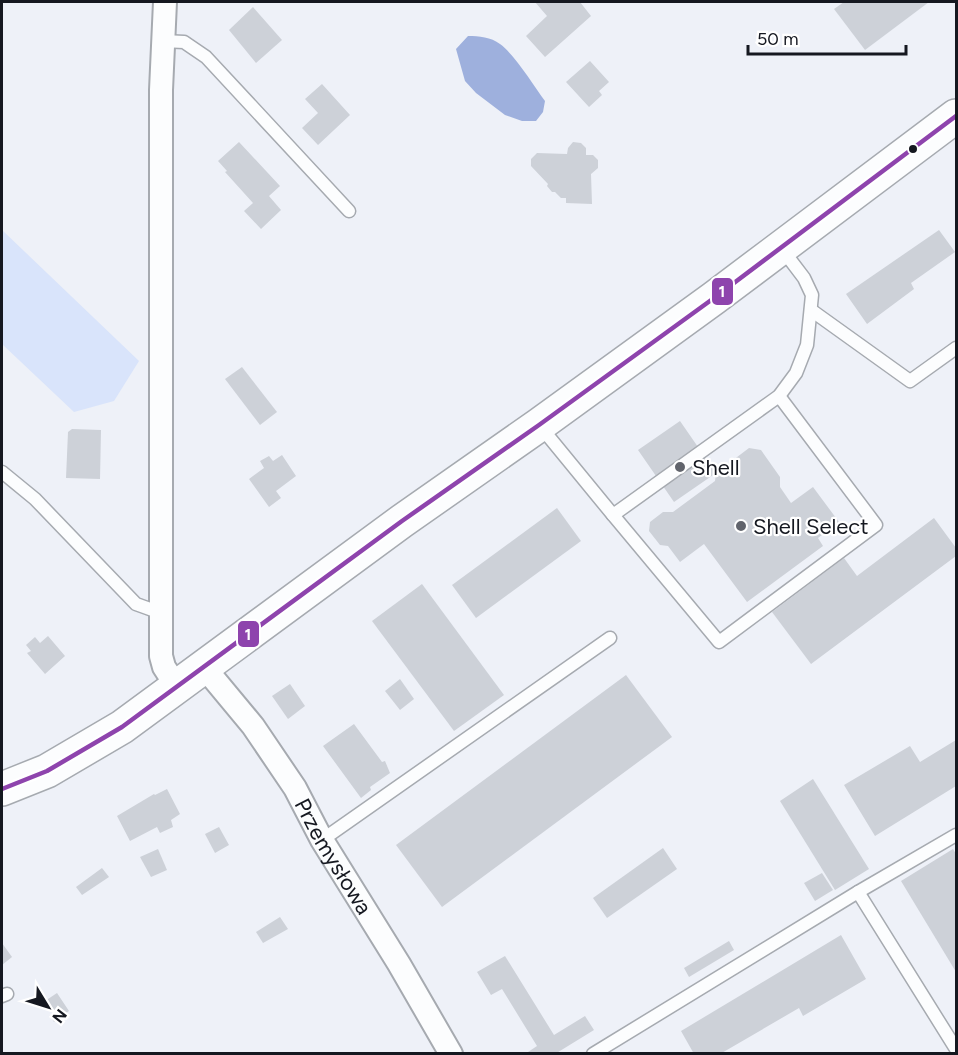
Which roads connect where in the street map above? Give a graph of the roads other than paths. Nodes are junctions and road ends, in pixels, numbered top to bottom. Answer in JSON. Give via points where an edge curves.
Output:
{"nodes":[{"id":1,"x":165,"y":2,"type":"edge"},
{"id":2,"x":163,"y":40,"type":"junction"},
{"id":3,"x":957,"y":116,"type":"edge"},
{"id":4,"x":349,"y":212,"type":"dead end"},
{"id":5,"x":781,"y":248,"type":"junction"},
{"id":6,"x":811,"y":310,"type":"junction"},
{"id":7,"x":957,"y":348,"type":"edge"},
{"id":8,"x":779,"y":396,"type":"junction"},
{"id":9,"x":539,"y":425,"type":"junction"},
{"id":10,"x":2,"y":472,"type":"edge"},
{"id":11,"x":613,"y":515,"type":"junction"},
{"id":12,"x":161,"y":613,"type":"junction"},
{"id":13,"x":610,"y":638,"type":"dead end"},
{"id":14,"x":204,"y":667,"type":"junction"},
{"id":15,"x":177,"y":687,"type":"junction"},
{"id":16,"x":2,"y":789,"type":"edge"},
{"id":17,"x":957,"y":835,"type":"edge"},
{"id":18,"x":322,"y":840,"type":"junction"},
{"id":19,"x":858,"y":892,"type":"junction"},
{"id":20,"x":957,"y":1050,"type":"edge"},
{"id":21,"x":451,"y":1053,"type":"edge"},
{"id":22,"x":593,"y":1053,"type":"edge"}],
"edges":[{"from":1,"to":2,"type":"street"},
{"from":2,"to":4,"type":"lane","via":[[184,42],[206,57]]},
{"from":2,"to":12,"type":"street"},
{"from":3,"to":5,"type":"main road"},
{"from":5,"to":6,"type":"lane","via":[[804,278],[812,295]]},
{"from":5,"to":9,"type":"main road"},
{"from":6,"to":7,"type":"lane","via":[[910,381]]},
{"from":6,"to":8,"type":"lane","via":[[807,345],[796,373]]},
{"from":8,"to":11,"type":"lane"},
{"from":8,"to":11,"type":"lane","via":[[876,525],[719,642]]},
{"from":9,"to":11,"type":"lane"},
{"from":9,"to":14,"type":"main road","via":[[402,520]]},
{"from":10,"to":12,"type":"lane","via":[[35,499],[136,604]]},
{"from":12,"to":15,"type":"street","via":[[161,656]]},
{"from":13,"to":18,"type":"lane"},
{"from":14,"to":15,"type":"main road"},
{"from":14,"to":18,"type":"street","name":"Przemysłowa","via":[[253,726],[295,788]]},
{"from":15,"to":16,"type":"main road","via":[[72,757]]},
{"from":17,"to":19,"type":"lane"},
{"from":18,"to":21,"type":"street","name":"Przemysłowa"},
{"from":19,"to":20,"type":"lane"},
{"from":19,"to":22,"type":"lane"}]}
